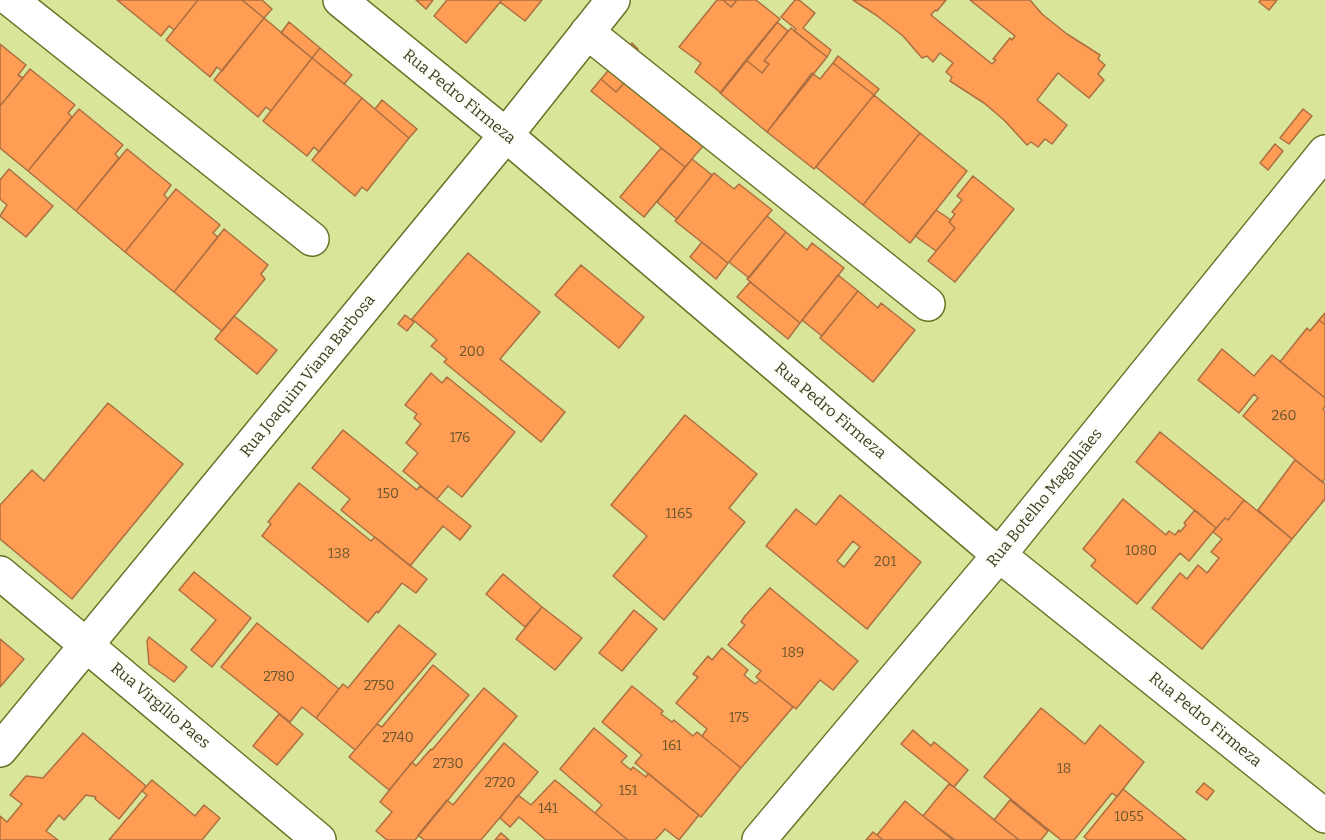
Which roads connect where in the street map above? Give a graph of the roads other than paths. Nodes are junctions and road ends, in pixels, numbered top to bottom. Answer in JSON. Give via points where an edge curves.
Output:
{"nodes":[{"id":1,"x":11,"y":0,"type":"edge"},
{"id":2,"x":340,"y":0,"type":"edge"},
{"id":3,"x":613,"y":0,"type":"edge"},
{"id":4,"x":587,"y":32,"type":"junction"},
{"id":5,"x":506,"y":135,"type":"junction"},
{"id":6,"x":1325,"y":152,"type":"edge"},
{"id":7,"x":312,"y":239,"type":"dead end"},
{"id":8,"x":928,"y":304,"type":"dead end"},
{"id":9,"x":999,"y":555,"type":"junction"},
{"id":10,"x":0,"y":573,"type":"edge"},
{"id":11,"x":88,"y":646,"type":"junction"},
{"id":12,"x":0,"y":750,"type":"edge"},
{"id":13,"x":1325,"y":816,"type":"edge"},
{"id":14,"x":319,"y":840,"type":"edge"},
{"id":15,"x":759,"y":840,"type":"edge"}],
"edges":[{"from":1,"to":7,"type":"street"},
{"from":2,"to":5,"type":"street","name":"Rua Pedro Firmeza"},
{"from":3,"to":4,"type":"street","name":"Rua Joaquim Viana Barbosa"},
{"from":4,"to":5,"type":"street","name":"Rua Joaquim Viana Barbosa"},
{"from":4,"to":8,"type":"street"},
{"from":5,"to":9,"type":"street","name":"Rua Pedro Firmeza"},
{"from":5,"to":11,"type":"street","name":"Rua Joaquim Viana Barbosa"},
{"from":6,"to":9,"type":"street","name":"Rua Botelho Magalhães"},
{"from":9,"to":13,"type":"street","name":"Rua Pedro Firmeza"},
{"from":9,"to":15,"type":"street","name":"Rua Botelho Magalhães"},
{"from":10,"to":11,"type":"street","name":"Rua Virgílio Paes"},
{"from":11,"to":12,"type":"street","name":"Rua Joaquim Viana Barbosa"},
{"from":11,"to":14,"type":"street","name":"Rua Virgílio Paes"}]}
